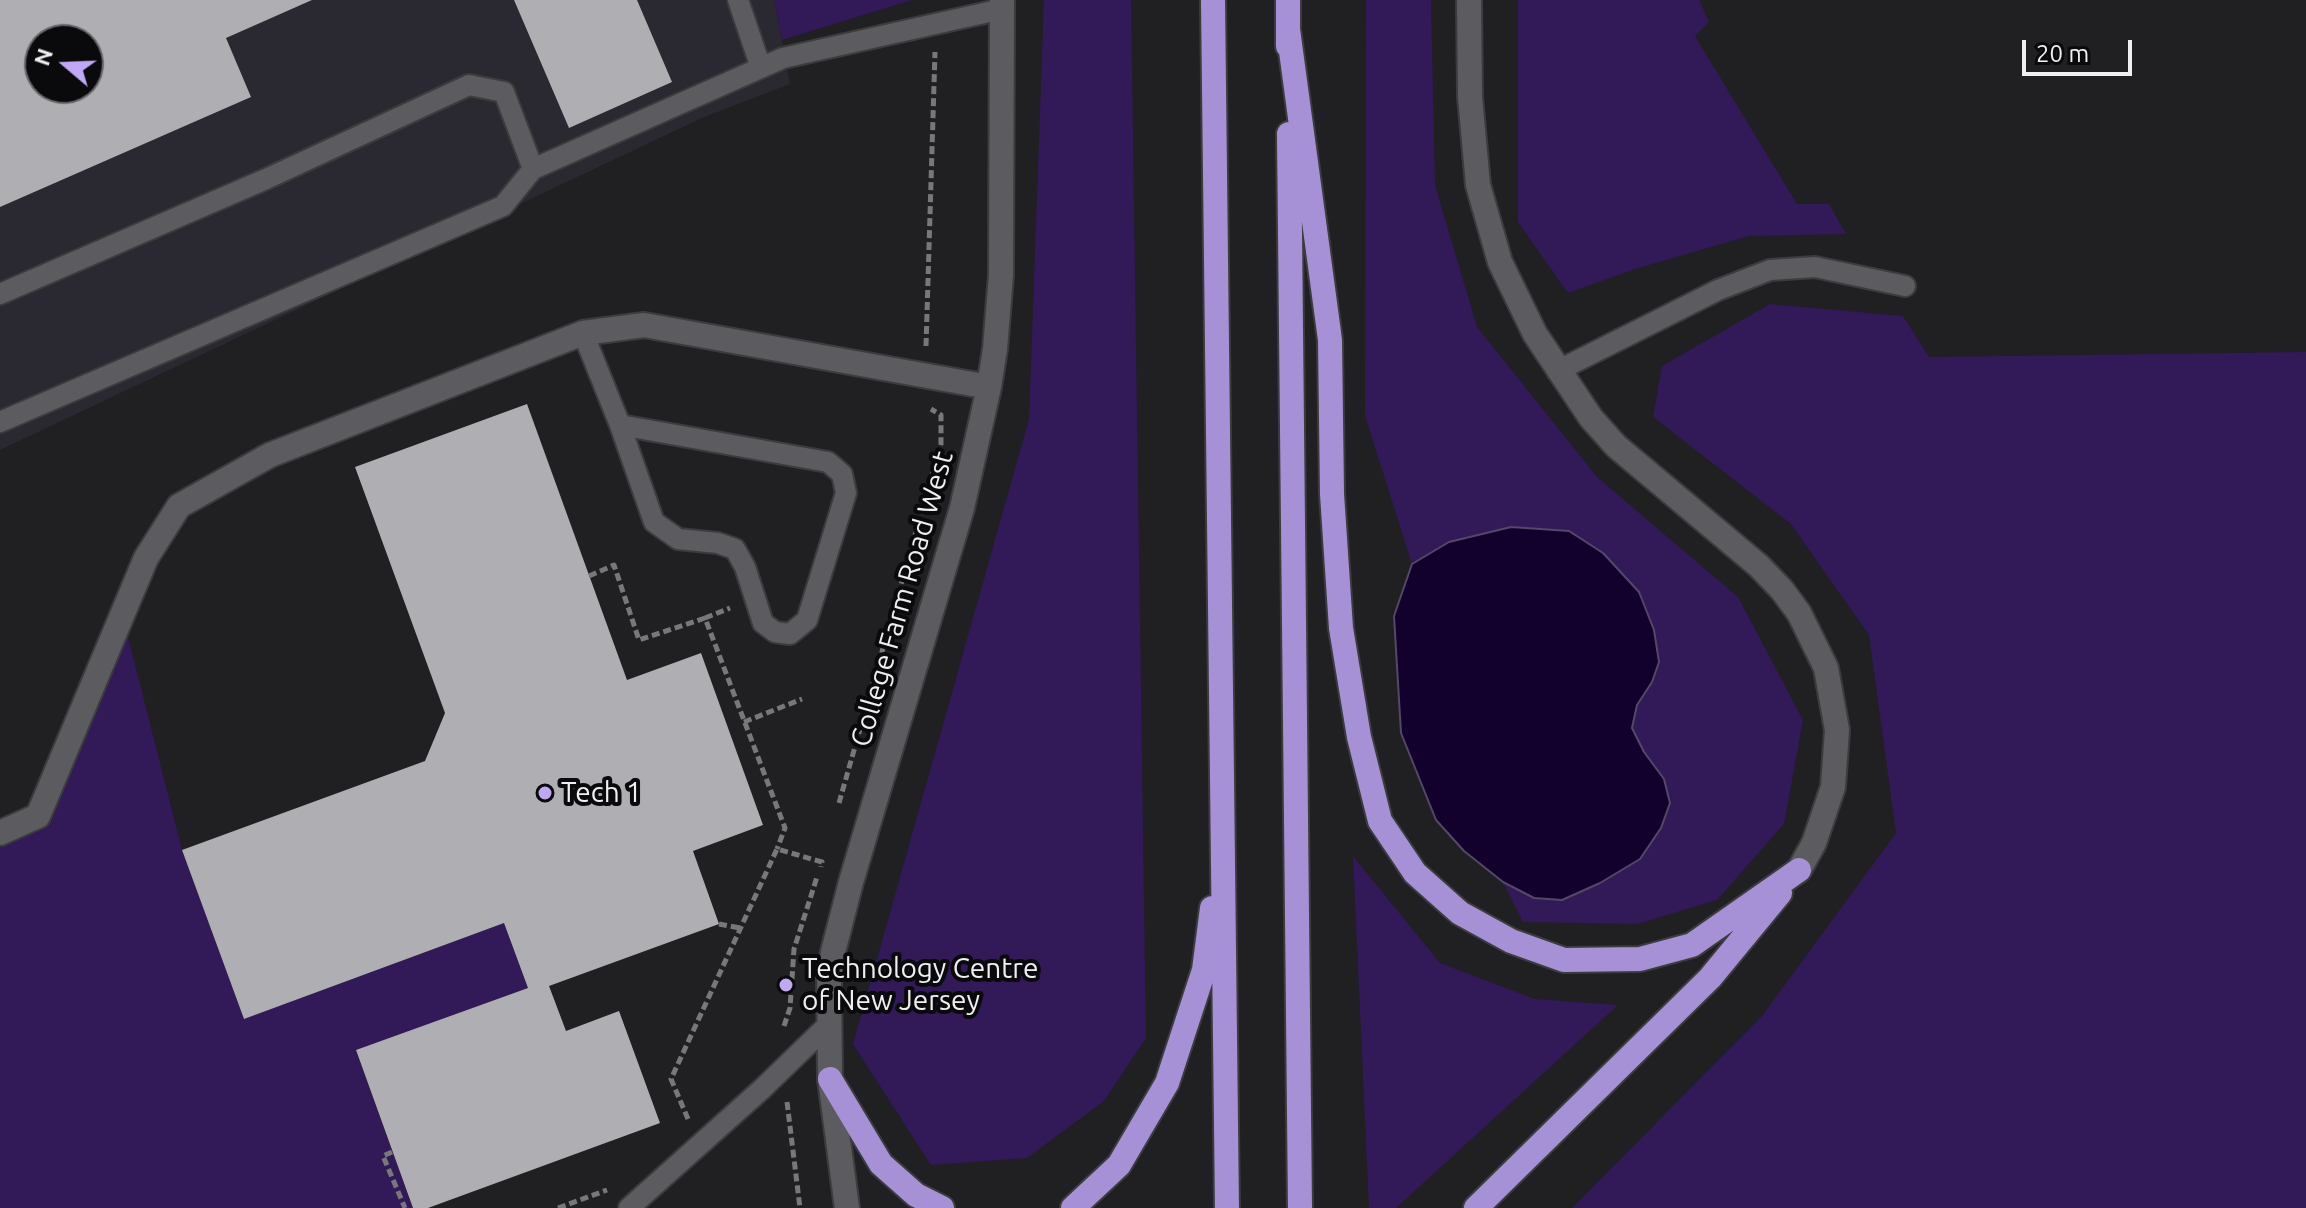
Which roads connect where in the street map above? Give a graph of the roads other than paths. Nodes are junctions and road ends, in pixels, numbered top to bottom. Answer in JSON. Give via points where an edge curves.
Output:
{"nodes":[{"id":1,"x":738,"y":0,"type":"edge"},
{"id":2,"x":1213,"y":0,"type":"edge"},
{"id":3,"x":1288,"y":0,"type":"edge"},
{"id":4,"x":1469,"y":0,"type":"edge"},
{"id":5,"x":1002,"y":5,"type":"edge"},
{"id":6,"x":1288,"y":29,"type":"junction"},
{"id":7,"x":761,"y":68,"type":"junction"},
{"id":8,"x":533,"y":169,"type":"junction"},
{"id":9,"x":1905,"y":286,"type":"dead end"},
{"id":10,"x":0,"y":294,"type":"edge"},
{"id":11,"x":583,"y":333,"type":"junction"},
{"id":12,"x":1557,"y":371,"type":"junction"},
{"id":13,"x":989,"y":387,"type":"junction"},
{"id":14,"x":0,"y":422,"type":"edge"},
{"id":15,"x":620,"y":425,"type":"junction"},
{"id":16,"x":1223,"y":823,"type":"junction"},
{"id":17,"x":0,"y":833,"type":"edge"},
{"id":18,"x":1799,"y":870,"type":"junction"},
{"id":19,"x":828,"y":1025,"type":"junction"},
{"id":20,"x":830,"y":1079,"type":"junction"},
{"id":21,"x":629,"y":1208,"type":"edge"},
{"id":22,"x":847,"y":1208,"type":"edge"},
{"id":23,"x":942,"y":1208,"type":"edge"},
{"id":24,"x":1073,"y":1208,"type":"edge"},
{"id":25,"x":1227,"y":1208,"type":"edge"},
{"id":26,"x":1300,"y":1208,"type":"edge"},
{"id":27,"x":1476,"y":1208,"type":"edge"}],
"edges":[{"from":1,"to":7,"type":"lane"},
{"from":2,"to":16,"type":"highway"},
{"from":3,"to":6,"type":"highway"},
{"from":4,"to":12,"type":"street","via":[[1478,185],[1500,262]]},
{"from":5,"to":7,"type":"lane","via":[[783,58]]},
{"from":5,"to":13,"type":"street","name":"College Farm Road West","via":[[1001,275]]},
{"from":6,"to":18,"type":"highway","via":[[1330,340],[1341,628],[1380,821],[1415,873],[1460,913],[1511,941],[1564,960],[1640,959],[1692,945]]},
{"from":6,"to":26,"type":"highway"},
{"from":7,"to":8,"type":"lane"},
{"from":8,"to":10,"type":"lane","via":[[504,92],[469,85]]},
{"from":8,"to":14,"type":"lane","via":[[503,206]]},
{"from":9,"to":12,"type":"lane","via":[[1815,267],[1770,270],[1718,290]]},
{"from":11,"to":13,"type":"street","via":[[644,325]]},
{"from":11,"to":15,"type":"lane"},
{"from":11,"to":17,"type":"street","via":[[270,455],[179,506],[146,558],[38,816]]},
{"from":12,"to":18,"type":"street","via":[[1616,446],[1759,566],[1799,613],[1814,640],[1826,668],[1837,730],[1833,787]]},
{"from":13,"to":19,"type":"street","name":"College Farm Road West","via":[[955,533],[836,937]]},
{"from":15,"to":15,"type":"lane","via":[[828,462],[842,474],[846,493],[807,620],[790,634],[775,632],[763,623],[735,549],[678,539],[654,522]]},
{"from":16,"to":24,"type":"highway","via":[[1204,970],[1167,1083],[1119,1165]]},
{"from":16,"to":25,"type":"highway"},
{"from":18,"to":27,"type":"highway","via":[[1710,978]]},
{"from":19,"to":20,"type":"street","name":"College Farm Road West"},
{"from":19,"to":21,"type":"lane"},
{"from":20,"to":22,"type":"street","name":"College Farm Road West"},
{"from":20,"to":23,"type":"highway","via":[[881,1164],[916,1195]]}]}
